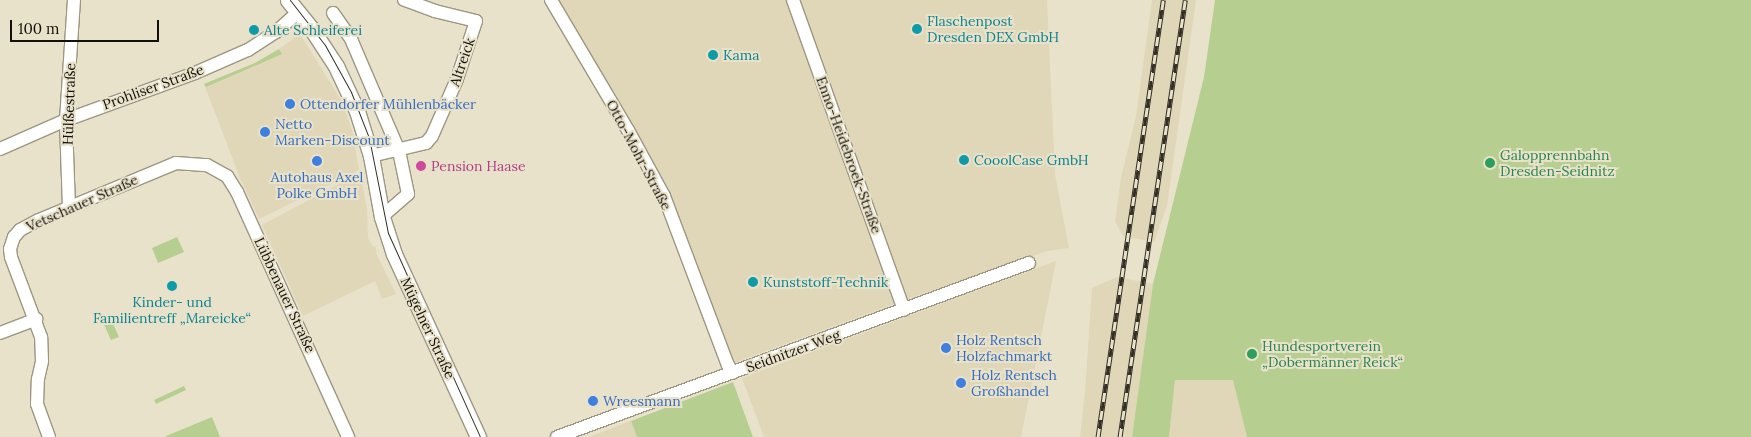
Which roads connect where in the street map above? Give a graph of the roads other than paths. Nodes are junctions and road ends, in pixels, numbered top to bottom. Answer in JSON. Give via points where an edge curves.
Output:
{"nodes":[{"id":1,"x":74,"y":0,"type":"edge"},
{"id":2,"x":288,"y":0,"type":"edge"},
{"id":3,"x":404,"y":0,"type":"edge"},
{"id":4,"x":551,"y":0,"type":"edge"},
{"id":5,"x":793,"y":0,"type":"edge"},
{"id":6,"x":298,"y":12,"type":"junction"},
{"id":7,"x":333,"y":13,"type":"dead end"},
{"id":8,"x":66,"y":120,"type":"junction"},
{"id":9,"x":0,"y":149,"type":"edge"},
{"id":10,"x":399,"y":151,"type":"junction"},
{"id":11,"x":371,"y":156,"type":"junction"},
{"id":12,"x":207,"y":165,"type":"joint"},
{"id":13,"x":69,"y":208,"type":"junction"},
{"id":14,"x":382,"y":217,"type":"junction"},
{"id":15,"x":1029,"y":263,"type":"dead end"},
{"id":16,"x":904,"y":310,"type":"junction"},
{"id":17,"x":36,"y":319,"type":"junction"},
{"id":18,"x":0,"y":333,"type":"edge"},
{"id":19,"x":733,"y":373,"type":"junction"},
{"id":20,"x":49,"y":437,"type":"edge"},
{"id":21,"x":348,"y":437,"type":"edge"},
{"id":22,"x":478,"y":437,"type":"edge"},
{"id":23,"x":557,"y":437,"type":"edge"}],
"edges":[{"from":1,"to":8,"type":"street","name":"Hülßestraße"},
{"from":2,"to":6,"type":"street"},
{"from":3,"to":10,"type":"street","name":"Altreick","via":[[476,21],[457,79],[432,136],[426,143]]},
{"from":4,"to":19,"type":"street","name":"Otto-Mohr-Straße","via":[[664,196]]},
{"from":5,"to":16,"type":"street","name":"Enno-Heidebroek-Straße"},
{"from":6,"to":8,"type":"street","name":"Prohliser Straße","via":[[276,32],[248,50]]},
{"from":6,"to":11,"type":"street","via":[[336,66],[358,111]]},
{"from":7,"to":10,"type":"street","via":[[351,39]]},
{"from":8,"to":9,"type":"street","name":"Prohliser Straße"},
{"from":8,"to":13,"type":"street","name":"Hülßestraße"},
{"from":10,"to":11,"type":"street","name":"Altreick"},
{"from":10,"to":14,"type":"street","via":[[408,194]]},
{"from":11,"to":14,"type":"street"},
{"from":12,"to":13,"type":"street","name":"Vetschauer Straße","via":[[176,163]]},
{"from":12,"to":21,"type":"street","name":"Lübbenauer Straße","via":[[227,176],[237,192]]},
{"from":13,"to":17,"type":"street","name":"Vetschauer Straße","via":[[20,230],[10,249]]},
{"from":14,"to":22,"type":"street","name":"Mügelner Straße","via":[[394,254]]},
{"from":15,"to":16,"type":"street","name":"Seidnitzer Weg"},
{"from":16,"to":19,"type":"street","name":"Seidnitzer Weg"},
{"from":17,"to":18,"type":"street"},
{"from":17,"to":20,"type":"street","name":"Vetschauer Straße","via":[[42,346],[37,404]]},
{"from":19,"to":23,"type":"street","name":"Seidnitzer Weg"}]}
